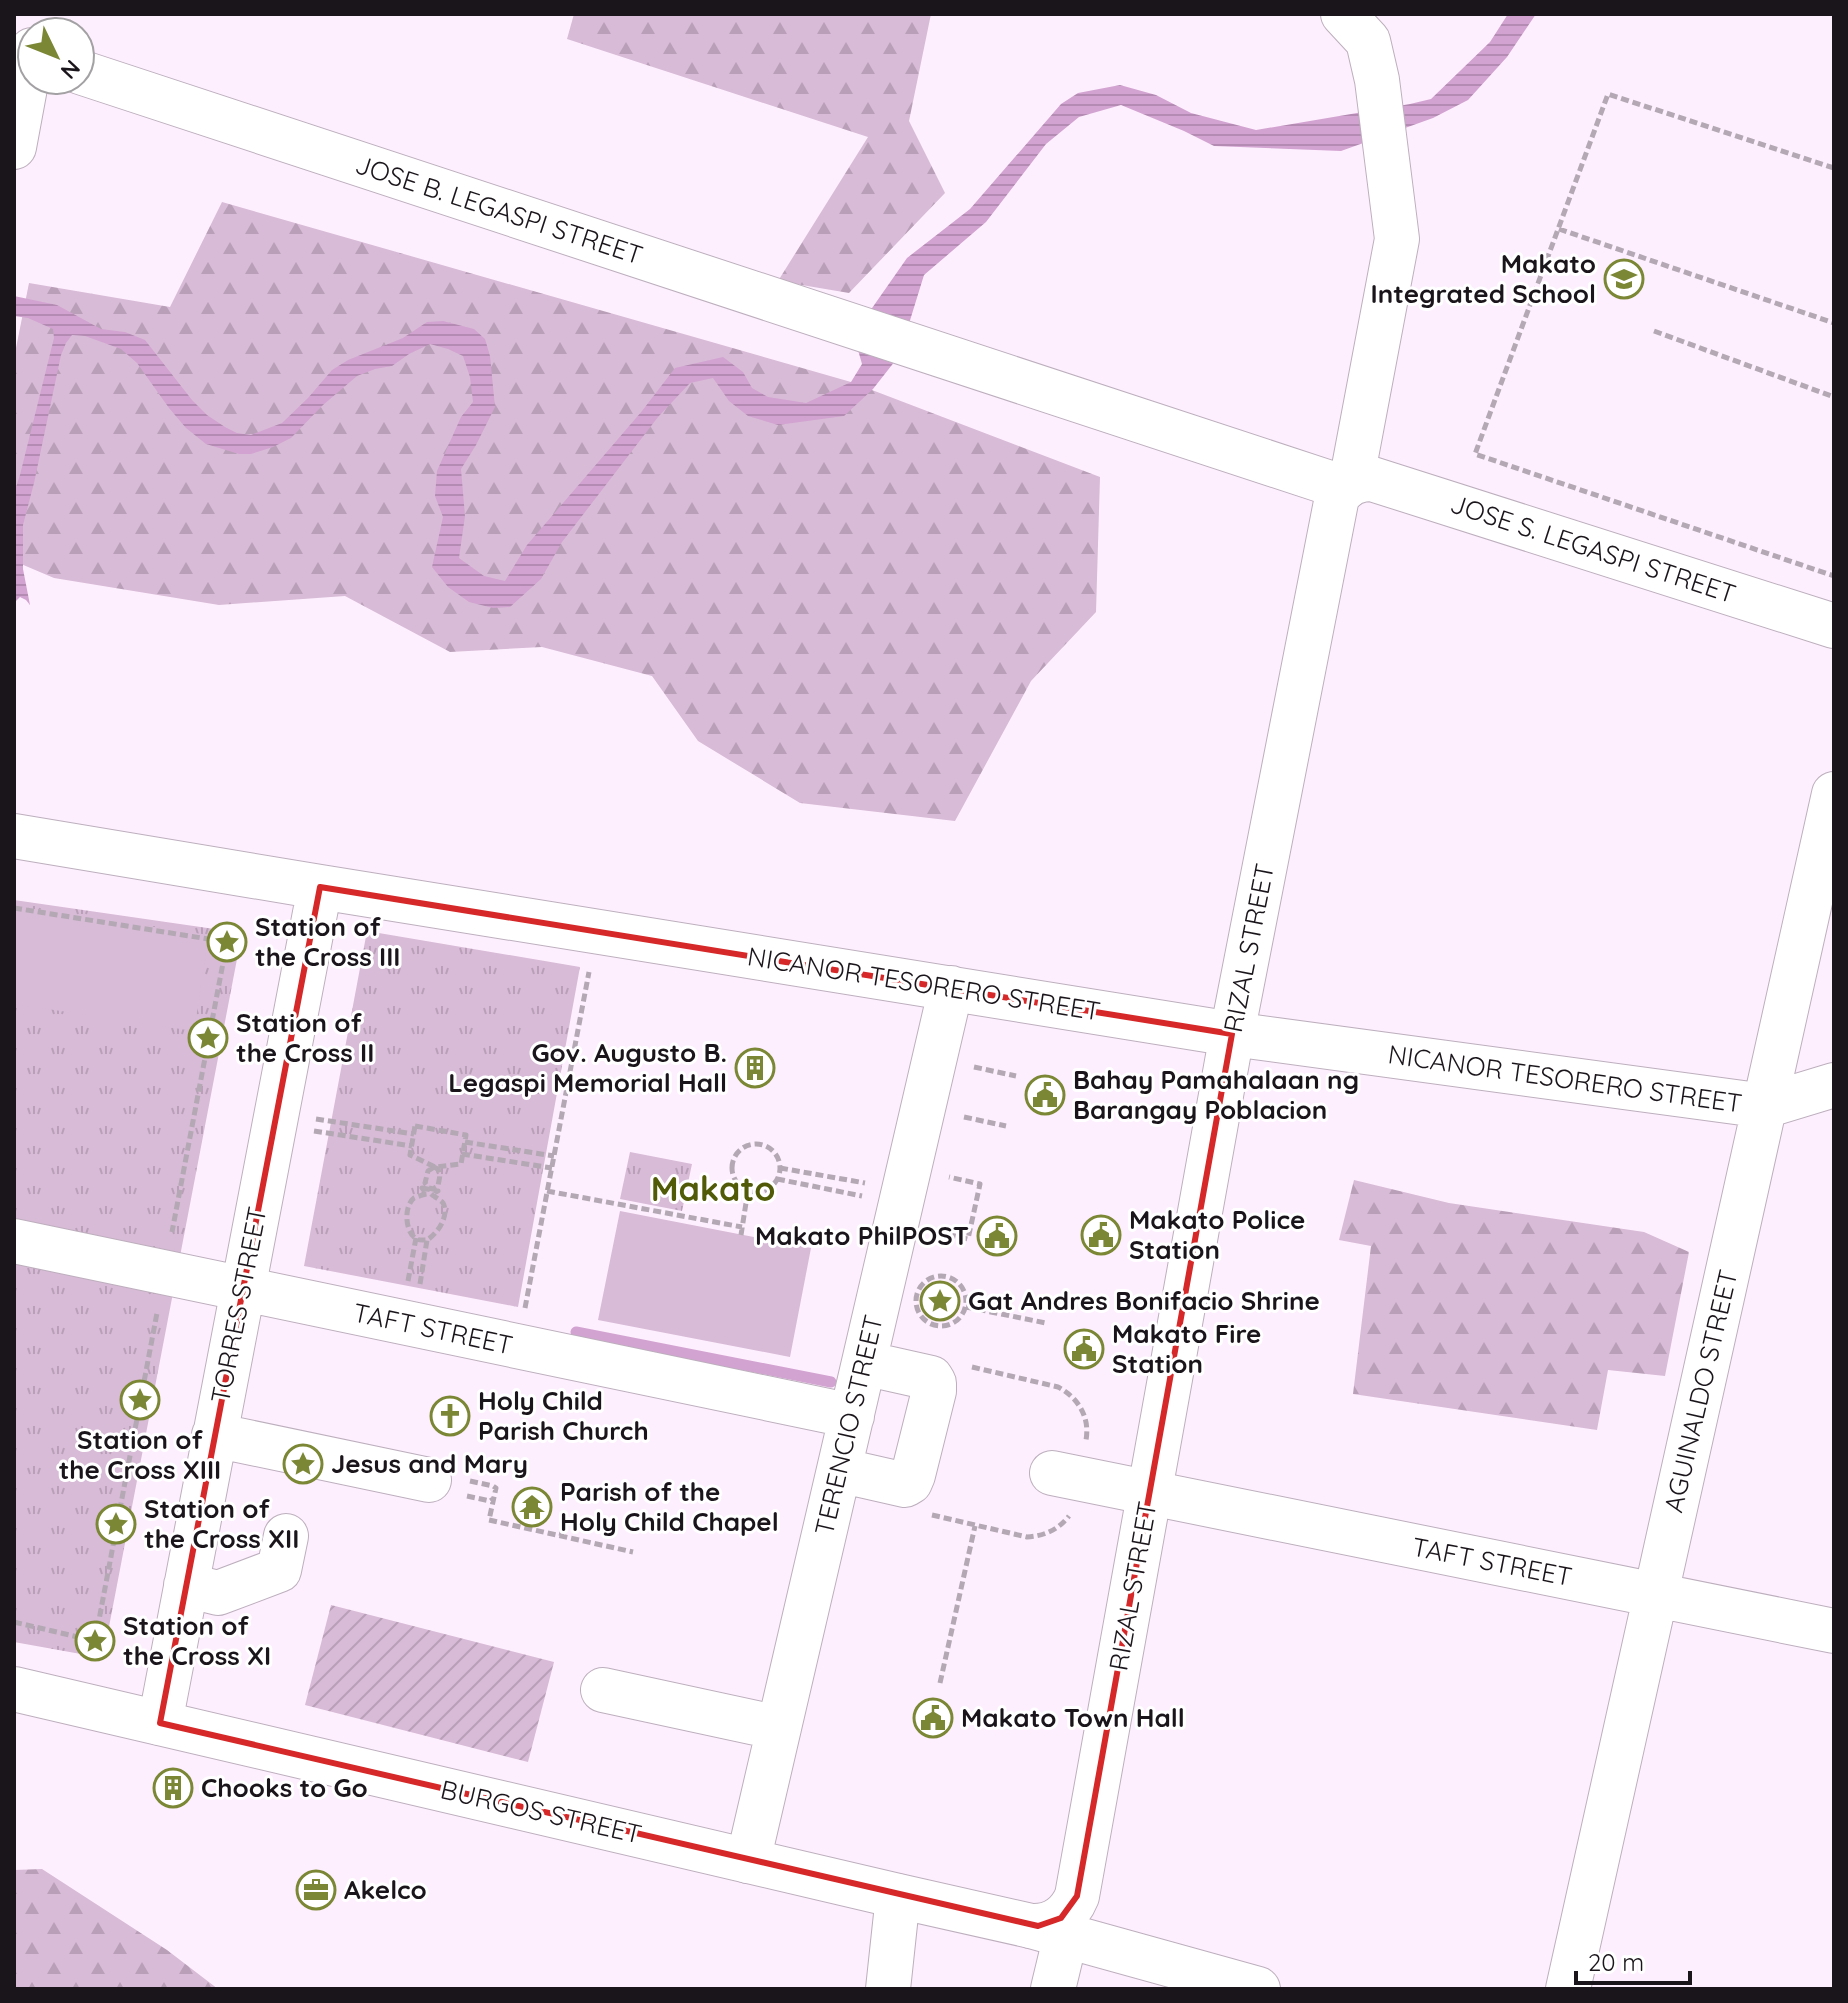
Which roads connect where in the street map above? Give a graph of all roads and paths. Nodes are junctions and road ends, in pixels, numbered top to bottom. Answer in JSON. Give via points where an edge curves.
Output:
{"nodes":[{"id":1,"x":1343,"y":14,"type":"edge"},
{"id":2,"x":96,"y":77,"type":"edge"},
{"id":3,"x":22,"y":96,"type":"edge"},
{"id":4,"x":14,"y":147,"type":"edge"},
{"id":5,"x":1834,"y":168,"type":"edge"},
{"id":6,"x":1559,"y":229,"type":"junction"},
{"id":7,"x":1834,"y":323,"type":"edge"},
{"id":8,"x":1654,"y":331,"type":"dead end"},
{"id":9,"x":917,"y":347,"type":"joint"},
{"id":10,"x":1834,"y":397,"type":"edge"},
{"id":11,"x":1348,"y":486,"type":"junction"},
{"id":12,"x":1834,"y":576,"type":"edge"},
{"id":13,"x":1834,"y":626,"type":"edge"},
{"id":14,"x":1834,"y":794,"type":"edge"},
{"id":15,"x":14,"y":836,"type":"edge"},
{"id":16,"x":320,"y":887,"type":"junction"},
{"id":17,"x":14,"y":908,"type":"edge"},
{"id":18,"x":597,"y":932,"type":"junction"},
{"id":19,"x":227,"y":942,"type":"dead end"},
{"id":20,"x":951,"y":988,"type":"junction"},
{"id":21,"x":1232,"y":1034,"type":"junction"},
{"id":22,"x":1834,"y":1085,"type":"edge"},
{"id":23,"x":1765,"y":1106,"type":"junction"},
{"id":24,"x":1134,"y":1113,"type":"dead end"},
{"id":25,"x":306,"y":1117,"type":"dead end"},
{"id":26,"x":1179,"y":1117,"type":"dead end"},
{"id":27,"x":304,"y":1129,"type":"dead end"},
{"id":28,"x":414,"y":1134,"type":"junction"},
{"id":29,"x":465,"y":1142,"type":"junction"},
{"id":30,"x":412,"y":1146,"type":"junction"},
{"id":31,"x":462,"y":1154,"type":"junction"},
{"id":32,"x":554,"y":1156,"type":"junction"},
{"id":33,"x":552,"y":1168,"type":"junction"},
{"id":34,"x":778,"y":1174,"type":"junction"},
{"id":35,"x":431,"y":1189,"type":"joint"},
{"id":36,"x":748,"y":1190,"type":"junction"},
{"id":37,"x":547,"y":1191,"type":"junction"},
{"id":38,"x":902,"y":1196,"type":"junction"},
{"id":39,"x":742,"y":1227,"type":"junction"},
{"id":40,"x":741,"y":1235,"type":"dead end"},
{"id":41,"x":14,"y":1241,"type":"edge"},
{"id":42,"x":243,"y":1289,"type":"junction"},
{"id":43,"x":966,"y":1307,"type":"junction"},
{"id":44,"x":525,"y":1311,"type":"dead end"},
{"id":45,"x":1046,"y":1323,"type":"dead end"},
{"id":46,"x":864,"y":1363,"type":"junction"},
{"id":47,"x":966,"y":1366,"type":"dead end"},
{"id":48,"x":852,"y":1416,"type":"junction"},
{"id":49,"x":1088,"y":1429,"type":"dead end"},
{"id":50,"x":214,"y":1435,"type":"junction"},
{"id":51,"x":839,"y":1470,"type":"junction"},
{"id":52,"x":1052,"y":1473,"type":"dead end"},
{"id":53,"x":429,"y":1480,"type":"dead end"},
{"id":54,"x":496,"y":1488,"type":"dead end"},
{"id":55,"x":1150,"y":1493,"type":"junction"},
{"id":56,"x":566,"y":1513,"type":"dead end"},
{"id":57,"x":1071,"y":1513,"type":"dead end"},
{"id":58,"x":975,"y":1526,"type":"dead end"},
{"id":59,"x":286,"y":1536,"type":"dead end"},
{"id":60,"x":561,"y":1536,"type":"junction"},
{"id":61,"x":1027,"y":1537,"type":"dead end"},
{"id":62,"x":633,"y":1552,"type":"dead end"},
{"id":63,"x":186,"y":1585,"type":"junction"},
{"id":64,"x":1655,"y":1595,"type":"junction"},
{"id":65,"x":14,"y":1622,"type":"edge"},
{"id":66,"x":1834,"y":1631,"type":"edge"},
{"id":67,"x":95,"y":1641,"type":"dead end"},
{"id":68,"x":940,"y":1683,"type":"dead end"},
{"id":69,"x":14,"y":1689,"type":"edge"},
{"id":70,"x":603,"y":1690,"type":"dead end"},
{"id":71,"x":160,"y":1723,"type":"junction"},
{"id":72,"x":779,"y":1728,"type":"junction"},
{"id":73,"x":748,"y":1861,"type":"junction"},
{"id":74,"x":898,"y":1896,"type":"junction"},
{"id":75,"x":1054,"y":1925,"type":"junction"},
{"id":76,"x":888,"y":1989,"type":"edge"},
{"id":77,"x":1053,"y":1989,"type":"edge"},
{"id":78,"x":1258,"y":1989,"type":"edge"},
{"id":79,"x":1568,"y":1989,"type":"edge"}],
"edges":[{"from":1,"to":11,"type":"street","name":"RIZAL STREET","via":[[1368,41],[1397,239]]},
{"from":2,"to":9,"type":"street","name":"JOSE B. LEGASPI STREET"},
{"from":3,"to":4,"type":"street"},
{"from":5,"to":6,"type":"path","via":[[1608,94]]},
{"from":6,"to":7,"type":"path"},
{"from":6,"to":12,"type":"path","via":[[1475,454]]},
{"from":8,"to":10,"type":"path"},
{"from":9,"to":11,"type":"street","name":"JOSE S. LEGASPI STREET"},
{"from":11,"to":13,"type":"street","name":"JOSE S. LEGASPI STREET","via":[[1372,479]]},
{"from":11,"to":21,"type":"street","name":"RIZAL STREET","via":[[1333,509]]},
{"from":14,"to":23,"type":"street","name":"AGUINALDO STREET"},
{"from":15,"to":16,"type":"street","name":"NICANOR TESORERO STREET"},
{"from":16,"to":18,"type":"street","name":"NICANOR TESORERO STREET"},
{"from":16,"to":42,"type":"street","name":"TORRES STREET"},
{"from":17,"to":19,"type":"path"},
{"from":18,"to":20,"type":"street","name":"NICANOR TESORERO STREET"},
{"from":18,"to":32,"type":"path"},
{"from":20,"to":21,"type":"street","name":"NICANOR TESORERO STREET"},
{"from":20,"to":38,"type":"street","name":"TERENCIO STREET"},
{"from":21,"to":23,"type":"street","name":"NICANOR TESORERO STREET"},
{"from":21,"to":55,"type":"street","name":"RIZAL STREET"},
{"from":22,"to":23,"type":"street","name":"NICANOR TESORERO STREET"},
{"from":23,"to":64,"type":"street","name":"AGUINALDO STREET"},
{"from":24,"to":26,"type":"path"},
{"from":25,"to":28,"type":"path"},
{"from":27,"to":30,"type":"path"},
{"from":28,"to":29,"type":"path","via":[[415,1126],[466,1135]]},
{"from":28,"to":30,"type":"path"},
{"from":29,"to":31,"type":"path"},
{"from":29,"to":32,"type":"path"},
{"from":30,"to":31,"type":"path","via":[[410,1155],[435,1167],[461,1164]]},
{"from":31,"to":33,"type":"path"},
{"from":32,"to":33,"type":"path"},
{"from":33,"to":37,"type":"path"},
{"from":34,"to":36,"type":"path","via":[[764,1190]]},
{"from":34,"to":36,"type":"path","via":[[775,1153],[762,1145],[746,1146],[732,1171],[737,1184]]},
{"from":34,"to":38,"type":"path"},
{"from":34,"to":38,"type":"path"},
{"from":35,"to":35,"type":"path","via":[[422,1188],[427,1194],[408,1206],[411,1235],[422,1241],[433,1236],[443,1217],[442,1202],[431,1194],[438,1191]]},
{"from":36,"to":39,"type":"path"},
{"from":37,"to":39,"type":"path"},
{"from":37,"to":44,"type":"path"},
{"from":38,"to":38,"type":"path","via":[[980,1184],[968,1239]]},
{"from":38,"to":46,"type":"street","name":"TERENCIO STREET"},
{"from":39,"to":40,"type":"path"},
{"from":41,"to":42,"type":"street","name":"TAFT STREET"},
{"from":42,"to":48,"type":"street","name":"TAFT STREET"},
{"from":42,"to":50,"type":"street","name":"TORRES STREET"},
{"from":43,"to":43,"type":"path","via":[[963,1289],[946,1277],[933,1277],[919,1288],[919,1313],[937,1327],[959,1319]]},
{"from":43,"to":45,"type":"path"},
{"from":46,"to":48,"type":"street","name":"TERENCIO STREET"},
{"from":46,"to":51,"type":"street","via":[[931,1378],[934,1391],[908,1484]]},
{"from":47,"to":49,"type":"path","via":[[1058,1387],[1079,1405]]},
{"from":48,"to":51,"type":"street","name":"TERENCIO STREET"},
{"from":50,"to":53,"type":"street"},
{"from":50,"to":63,"type":"street","name":"TORRES STREET"},
{"from":51,"to":72,"type":"street","name":"TERENCIO STREET"},
{"from":52,"to":55,"type":"street","name":"TAFT STREET"},
{"from":54,"to":60,"type":"path","via":[[489,1520]]},
{"from":55,"to":64,"type":"street","name":"TAFT STREET"},
{"from":55,"to":75,"type":"street","name":"RIZAL STREET","via":[[1077,1896]]},
{"from":56,"to":60,"type":"path"},
{"from":57,"to":61,"type":"path","via":[[1054,1530]]},
{"from":58,"to":68,"type":"path"},
{"from":59,"to":63,"type":"street","via":[[279,1570],[218,1593]]},
{"from":60,"to":62,"type":"path"},
{"from":63,"to":71,"type":"street","name":"TORRES STREET"},
{"from":64,"to":66,"type":"street","name":"TAFT STREET"},
{"from":64,"to":79,"type":"street","name":"AGUINALDO STREET"},
{"from":65,"to":67,"type":"path"},
{"from":69,"to":71,"type":"street","name":"BURGOS STREET"},
{"from":70,"to":72,"type":"street"},
{"from":71,"to":73,"type":"street","name":"BURGOS STREET"},
{"from":72,"to":73,"type":"street","name":"TERENCIO STREET"},
{"from":73,"to":74,"type":"street","name":"BURGOS STREET"},
{"from":74,"to":75,"type":"street","name":"BURGOS STREET"},
{"from":74,"to":76,"type":"street"},
{"from":75,"to":77,"type":"street","name":"RIZAL STREET"},
{"from":75,"to":78,"type":"street","name":"BURGOS STREET"}]}
